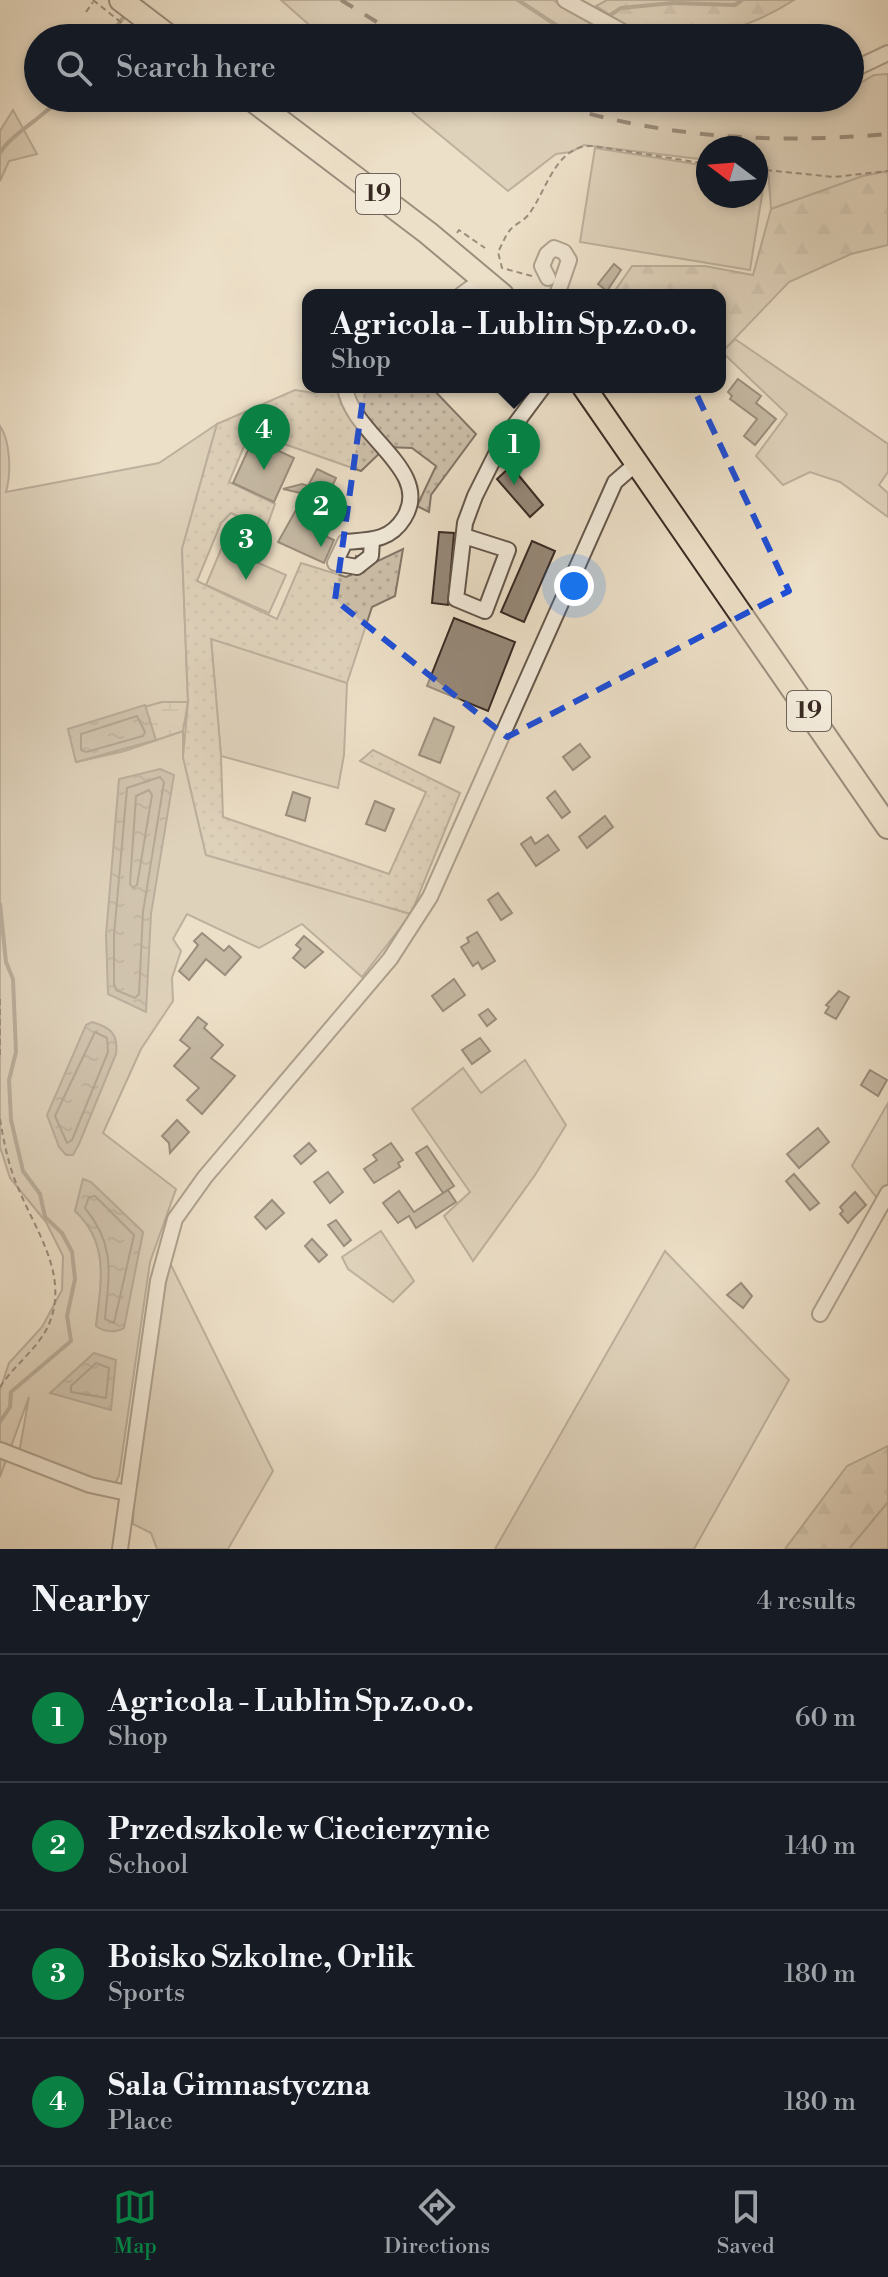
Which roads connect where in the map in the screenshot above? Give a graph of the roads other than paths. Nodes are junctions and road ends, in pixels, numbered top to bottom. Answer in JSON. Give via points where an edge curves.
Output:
{"nodes":[{"id":1,"x":121,"y":0,"type":"edge"},
{"id":2,"x":578,"y":4,"type":"edge"},
{"id":3,"x":152,"y":24,"type":"edge"},
{"id":4,"x":610,"y":24,"type":"edge"},
{"id":5,"x":888,"y":53,"type":"edge"},
{"id":6,"x":864,"y":64,"type":"edge"},
{"id":7,"x":268,"y":112,"type":"edge"},
{"id":8,"x":483,"y":279,"type":"junction"},
{"id":9,"x":469,"y":289,"type":"edge"},
{"id":10,"x":495,"y":289,"type":"edge"},
{"id":11,"x":348,"y":393,"type":"edge"},
{"id":12,"x":539,"y":393,"type":"edge"},
{"id":13,"x":588,"y":393,"type":"edge"},
{"id":14,"x":638,"y":462,"type":"junction"},
{"id":15,"x":464,"y":536,"type":"junction"},
{"id":16,"x":372,"y":540,"type":"dead end"},
{"id":17,"x":888,"y":827,"type":"edge"},
{"id":18,"x":888,"y":1193,"type":"edge"},
{"id":19,"x":820,"y":1314,"type":"dead end"},
{"id":20,"x":3,"y":1451,"type":"edge"},
{"id":21,"x":127,"y":1493,"type":"junction"},
{"id":22,"x":120,"y":1549,"type":"edge"}],
"edges":[{"from":1,"to":3,"type":"highway"},
{"from":2,"to":4,"type":"street"},
{"from":5,"to":6,"type":"street"},
{"from":7,"to":8,"type":"highway","number":"19"},
{"from":8,"to":9,"type":"street"},
{"from":8,"to":10,"type":"highway","number":"19"},
{"from":11,"to":16,"type":"street","via":[[360,422],[404,472],[412,490],[410,509],[397,531]]},
{"from":12,"to":15,"type":"street","via":[[502,442],[475,496]]},
{"from":13,"to":14,"type":"highway","number":"19"},
{"from":14,"to":17,"type":"highway","number":"19"},
{"from":14,"to":21,"type":"street","via":[[615,482],[417,922],[175,1219],[158,1281]]},
{"from":15,"to":15,"type":"street","via":[[456,599],[485,611],[508,550]]},
{"from":18,"to":19,"type":"street"},
{"from":20,"to":21,"type":"street","via":[[90,1485]]},
{"from":21,"to":22,"type":"street"}]}
